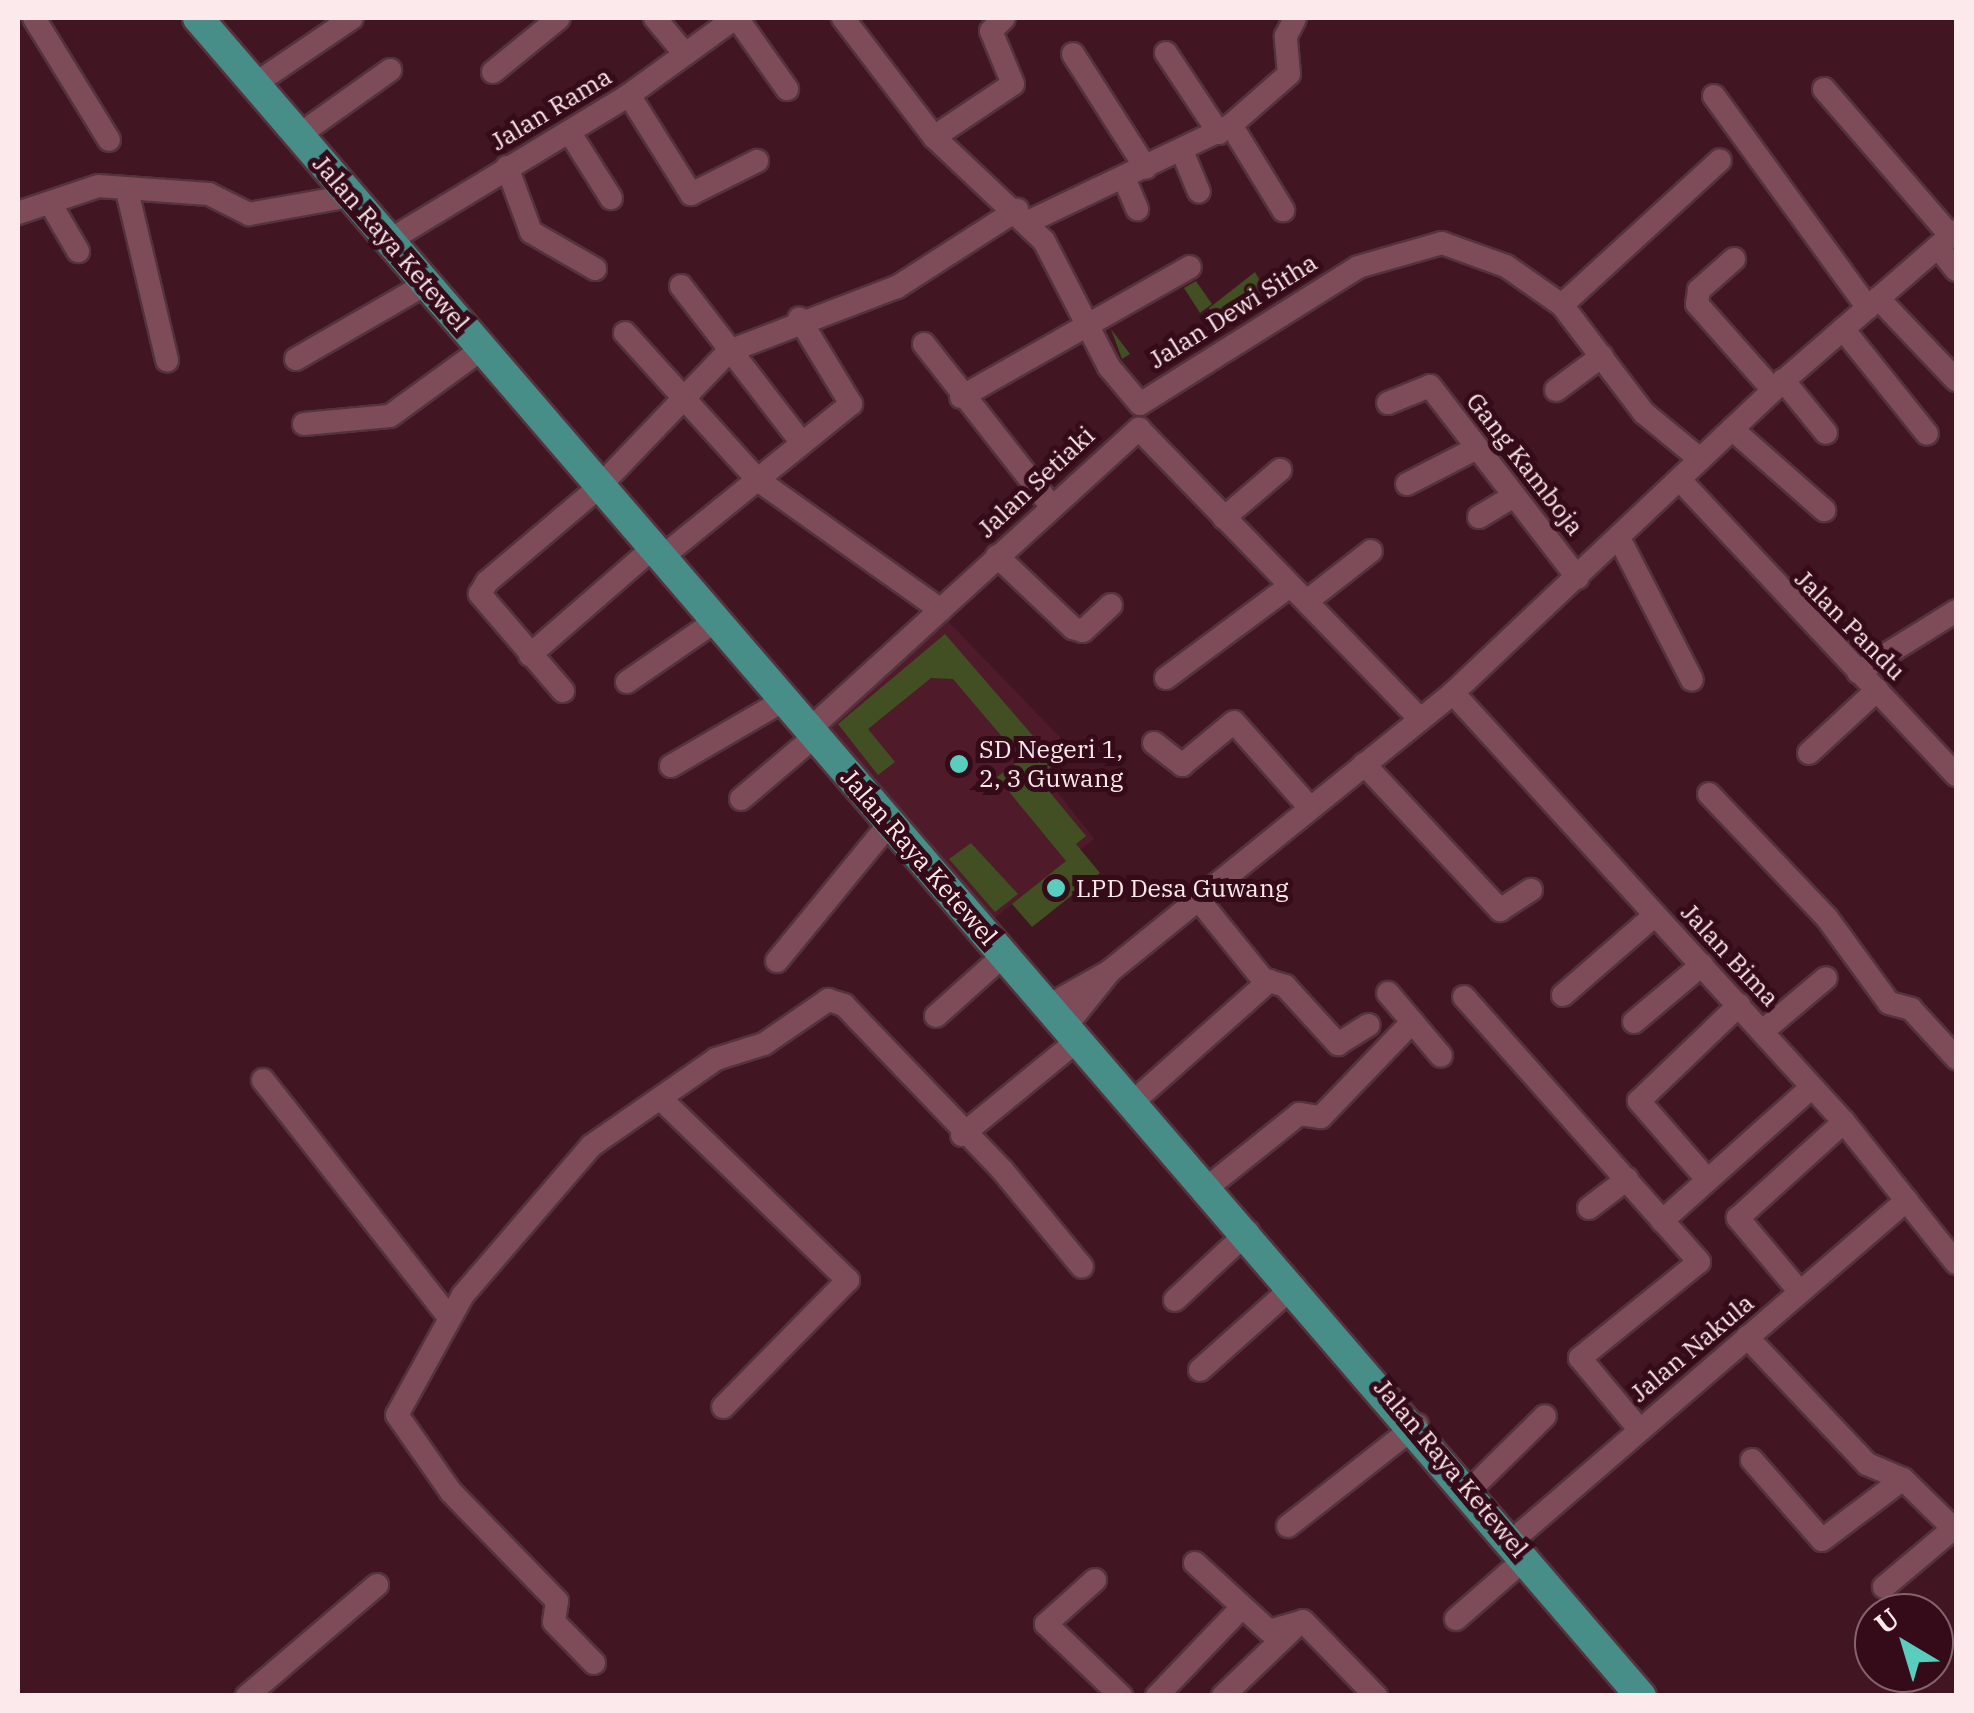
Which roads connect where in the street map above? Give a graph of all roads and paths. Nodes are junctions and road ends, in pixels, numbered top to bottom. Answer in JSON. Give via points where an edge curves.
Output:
{"nodes":[{"id":1,"x":34,"y":18,"type":"edge"},
{"id":2,"x":198,"y":18,"type":"edge"},
{"id":3,"x":352,"y":18,"type":"edge"},
{"id":4,"x":559,"y":18,"type":"edge"},
{"id":5,"x":654,"y":18,"type":"edge"},
{"id":6,"x":736,"y":18,"type":"edge"},
{"id":7,"x":843,"y":18,"type":"edge"},
{"id":8,"x":1004,"y":18,"type":"edge"},
{"id":9,"x":1295,"y":18,"type":"edge"},
{"id":10,"x":18,"y":30,"type":"edge"},
{"id":11,"x":1166,"y":53,"type":"dead end"},
{"id":12,"x":685,"y":54,"type":"junction"},
{"id":13,"x":1073,"y":54,"type":"dead end"},
{"id":14,"x":390,"y":70,"type":"dead end"},
{"id":15,"x":492,"y":72,"type":"dead end"},
{"id":16,"x":255,"y":84,"type":"junction"},
{"id":17,"x":788,"y":89,"type":"dead end"},
{"id":18,"x":1824,"y":89,"type":"dead end"},
{"id":19,"x":629,"y":95,"type":"junction"},
{"id":20,"x":1714,"y":96,"type":"dead end"},
{"id":21,"x":1225,"y":129,"type":"junction"},
{"id":22,"x":570,"y":133,"type":"junction"},
{"id":23,"x":298,"y":135,"type":"junction"},
{"id":24,"x":934,"y":136,"type":"junction"},
{"id":25,"x":109,"y":140,"type":"dead end"},
{"id":26,"x":1182,"y":151,"type":"junction"},
{"id":27,"x":1720,"y":160,"type":"dead end"},
{"id":28,"x":757,"y":162,"type":"dead end"},
{"id":29,"x":507,"y":167,"type":"junction"},
{"id":30,"x":1146,"y":168,"type":"junction"},
{"id":31,"x":1124,"y":178,"type":"junction"},
{"id":32,"x":1199,"y":192,"type":"dead end"},
{"id":33,"x":128,"y":195,"type":"junction"},
{"id":34,"x":350,"y":196,"type":"junction"},
{"id":35,"x":611,"y":198,"type":"dead end"},
{"id":36,"x":53,"y":208,"type":"junction"},
{"id":37,"x":1138,"y":209,"type":"dead end"},
{"id":38,"x":1283,"y":210,"type":"dead end"},
{"id":39,"x":18,"y":213,"type":"edge"},
{"id":40,"x":1022,"y":216,"type":"junction"},
{"id":41,"x":1949,"y":238,"type":"edge"},
{"id":42,"x":390,"y":240,"type":"junction"},
{"id":43,"x":78,"y":251,"type":"dead end"},
{"id":44,"x":1734,"y":258,"type":"dead end"},
{"id":45,"x":1190,"y":266,"type":"dead end"},
{"id":46,"x":595,"y":269,"type":"dead end"},
{"id":47,"x":1956,"y":270,"type":"edge"},
{"id":48,"x":426,"y":284,"type":"junction"},
{"id":49,"x":681,"y":286,"type":"dead end"},
{"id":50,"x":1873,"y":303,"type":"junction"},
{"id":51,"x":1562,"y":305,"type":"junction"},
{"id":52,"x":799,"y":318,"type":"junction"},
{"id":53,"x":1087,"y":318,"type":"junction"},
{"id":54,"x":1843,"y":329,"type":"junction"},
{"id":55,"x":625,"y":333,"type":"dead end"},
{"id":56,"x":924,"y":344,"type":"dead end"},
{"id":57,"x":482,"y":349,"type":"junction"},
{"id":58,"x":729,"y":351,"type":"junction"},
{"id":59,"x":1602,"y":356,"type":"junction"},
{"id":60,"x":296,"y":359,"type":"dead end"},
{"id":61,"x":168,"y":360,"type":"dead end"},
{"id":62,"x":1956,"y":380,"type":"edge"},
{"id":63,"x":1778,"y":385,"type":"junction"},
{"id":64,"x":1556,"y":390,"type":"dead end"},
{"id":65,"x":686,"y":393,"type":"junction"},
{"id":66,"x":961,"y":396,"type":"junction"},
{"id":67,"x":1388,"y":403,"type":"dead end"},
{"id":68,"x":1140,"y":404,"type":"junction"},
{"id":69,"x":304,"y":424,"type":"dead end"},
{"id":70,"x":1140,"y":429,"type":"junction"},
{"id":71,"x":1732,"y":429,"type":"junction"},
{"id":72,"x":1826,"y":433,"type":"dead end"},
{"id":73,"x":1927,"y":434,"type":"dead end"},
{"id":74,"x":802,"y":443,"type":"junction"},
{"id":75,"x":1475,"y":449,"type":"junction"},
{"id":76,"x":1700,"y":459,"type":"junction"},
{"id":77,"x":1280,"y":470,"type":"dead end"},
{"id":78,"x":758,"y":480,"type":"junction"},
{"id":79,"x":1680,"y":480,"type":"junction"},
{"id":80,"x":1408,"y":484,"type":"dead end"},
{"id":81,"x":600,"y":486,"type":"junction"},
{"id":82,"x":1514,"y":496,"type":"junction"},
{"id":83,"x":1660,"y":501,"type":"junction"},
{"id":84,"x":1052,"y":507,"type":"junction"},
{"id":85,"x":1824,"y":510,"type":"dead end"},
{"id":86,"x":1703,"y":514,"type":"junction"},
{"id":87,"x":1479,"y":517,"type":"dead end"},
{"id":88,"x":1224,"y":518,"type":"junction"},
{"id":89,"x":1620,"y":540,"type":"junction"},
{"id":90,"x":1371,"y":551,"type":"dead end"},
{"id":91,"x":657,"y":553,"type":"junction"},
{"id":92,"x":996,"y":556,"type":"junction"},
{"id":93,"x":1578,"y":578,"type":"junction"},
{"id":94,"x":1298,"y":593,"type":"junction"},
{"id":95,"x":1111,"y":605,"type":"dead end"},
{"id":96,"x":940,"y":610,"type":"junction"},
{"id":97,"x":1956,"y":611,"type":"edge"},
{"id":98,"x":717,"y":620,"type":"junction"},
{"id":99,"x":530,"y":656,"type":"junction"},
{"id":100,"x":1858,"y":672,"type":"junction"},
{"id":101,"x":1166,"y":678,"type":"dead end"},
{"id":102,"x":1692,"y":680,"type":"dead end"},
{"id":103,"x":627,"y":682,"type":"dead end"},
{"id":104,"x":1877,"y":690,"type":"junction"},
{"id":105,"x":563,"y":691,"type":"dead end"},
{"id":106,"x":1452,"y":693,"type":"junction"},
{"id":107,"x":786,"y":699,"type":"junction"},
{"id":108,"x":1419,"y":718,"type":"junction"},
{"id":109,"x":812,"y":734,"type":"junction"},
{"id":110,"x":1154,"y":743,"type":"dead end"},
{"id":111,"x":1948,"y":749,"type":"edge"},
{"id":112,"x":1808,"y":753,"type":"dead end"},
{"id":113,"x":1364,"y":764,"type":"junction"},
{"id":114,"x":671,"y":766,"type":"dead end"},
{"id":115,"x":1956,"y":775,"type":"edge"},
{"id":116,"x":1710,"y":794,"type":"dead end"},
{"id":117,"x":741,"y":798,"type":"dead end"},
{"id":118,"x":1310,"y":808,"type":"junction"},
{"id":119,"x":889,"y":824,"type":"junction"},
{"id":120,"x":1531,"y":890,"type":"dead end"},
{"id":121,"x":1198,"y":898,"type":"junction"},
{"id":122,"x":1655,"y":914,"type":"junction"},
{"id":123,"x":1004,"y":954,"type":"junction"},
{"id":124,"x":777,"y":960,"type":"dead end"},
{"id":125,"x":1702,"y":965,"type":"junction"},
{"id":126,"x":1826,"y":978,"type":"dead end"},
{"id":127,"x":1266,"y":983,"type":"junction"},
{"id":128,"x":1388,"y":994,"type":"dead end"},
{"id":129,"x":1564,"y":995,"type":"dead end"},
{"id":130,"x":1464,"y":997,"type":"dead end"},
{"id":131,"x":1739,"y":1005,"type":"junction"},
{"id":132,"x":936,"y":1016,"type":"dead end"},
{"id":133,"x":1412,"y":1022,"type":"junction"},
{"id":134,"x":1634,"y":1022,"type":"dead end"},
{"id":135,"x":1064,"y":1024,"type":"junction"},
{"id":136,"x":1369,"y":1024,"type":"dead end"},
{"id":137,"x":1763,"y":1031,"type":"junction"},
{"id":138,"x":1441,"y":1056,"type":"dead end"},
{"id":139,"x":1956,"y":1058,"type":"edge"},
{"id":140,"x":263,"y":1080,"type":"dead end"},
{"id":141,"x":1812,"y":1087,"type":"junction"},
{"id":142,"x":662,"y":1100,"type":"junction"},
{"id":143,"x":1134,"y":1101,"type":"junction"},
{"id":144,"x":1844,"y":1122,"type":"junction"},
{"id":145,"x":962,"y":1135,"type":"junction"},
{"id":146,"x":1705,"y":1178,"type":"junction"},
{"id":147,"x":1627,"y":1179,"type":"junction"},
{"id":148,"x":1208,"y":1187,"type":"junction"},
{"id":149,"x":1907,"y":1200,"type":"junction"},
{"id":150,"x":1589,"y":1208,"type":"dead end"},
{"id":151,"x":1662,"y":1221,"type":"junction"},
{"id":152,"x":1248,"y":1232,"type":"junction"},
{"id":153,"x":1956,"y":1263,"type":"edge"},
{"id":154,"x":1082,"y":1267,"type":"dead end"},
{"id":155,"x":1294,"y":1286,"type":"junction"},
{"id":156,"x":1800,"y":1292,"type":"junction"},
{"id":157,"x":1175,"y":1300,"type":"dead end"},
{"id":158,"x":448,"y":1316,"type":"junction"},
{"id":159,"x":1747,"y":1337,"type":"junction"},
{"id":160,"x":1200,"y":1370,"type":"dead end"},
{"id":161,"x":724,"y":1406,"type":"dead end"},
{"id":162,"x":1545,"y":1416,"type":"dead end"},
{"id":163,"x":1417,"y":1425,"type":"junction"},
{"id":164,"x":1640,"y":1429,"type":"junction"},
{"id":165,"x":1752,"y":1460,"type":"dead end"},
{"id":166,"x":1903,"y":1479,"type":"junction"},
{"id":167,"x":1470,"y":1490,"type":"junction"},
{"id":168,"x":1288,"y":1526,"type":"dead end"},
{"id":169,"x":1955,"y":1529,"type":"edge"},
{"id":170,"x":1520,"y":1549,"type":"junction"},
{"id":171,"x":1195,"y":1563,"type":"dead end"},
{"id":172,"x":1095,"y":1580,"type":"dead end"},
{"id":173,"x":377,"y":1585,"type":"dead end"},
{"id":174,"x":1884,"y":1588,"type":"dead end"},
{"id":175,"x":1240,"y":1609,"type":"junction"},
{"id":176,"x":1456,"y":1619,"type":"dead end"},
{"id":177,"x":1302,"y":1620,"type":"junction"},
{"id":178,"x":594,"y":1663,"type":"dead end"},
{"id":179,"x":1639,"y":1695,"type":"edge"},
{"id":180,"x":246,"y":1696,"type":"edge"},
{"id":181,"x":1121,"y":1696,"type":"edge"},
{"id":182,"x":1157,"y":1696,"type":"edge"},
{"id":183,"x":1223,"y":1696,"type":"edge"},
{"id":184,"x":1376,"y":1696,"type":"edge"}],
"edges":[{"from":1,"to":10,"type":"street"},
{"from":1,"to":25,"type":"street"},
{"from":2,"to":16,"type":"main road","name":"Jalan Raya Ketewel"},
{"from":3,"to":16,"type":"street"},
{"from":4,"to":15,"type":"street"},
{"from":5,"to":12,"type":"street"},
{"from":6,"to":12,"type":"street","name":"Jalan Rama"},
{"from":6,"to":17,"type":"street"},
{"from":7,"to":24,"type":"street","name":"Jalan Dewi Sitha"},
{"from":8,"to":24,"type":"street","via":[[991,31],[1013,84]]},
{"from":9,"to":21,"type":"street","via":[[1286,36],[1289,74]]},
{"from":11,"to":21,"type":"street"},
{"from":12,"to":19,"type":"street","name":"Jalan Rama"},
{"from":13,"to":30,"type":"street"},
{"from":14,"to":23,"type":"street"},
{"from":16,"to":23,"type":"main road","name":"Jalan Raya Ketewel"},
{"from":18,"to":41,"type":"street"},
{"from":19,"to":22,"type":"street","name":"Jalan Rama"},
{"from":19,"to":28,"type":"street","via":[[691,194]]},
{"from":20,"to":50,"type":"street"},
{"from":21,"to":26,"type":"street"},
{"from":21,"to":38,"type":"street"},
{"from":22,"to":29,"type":"street","name":"Jalan Rama"},
{"from":22,"to":35,"type":"street"},
{"from":23,"to":34,"type":"main road","name":"Jalan Raya Ketewel"},
{"from":24,"to":40,"type":"street","name":"Jalan Dewi Sitha"},
{"from":26,"to":30,"type":"street"},
{"from":26,"to":32,"type":"street"},
{"from":27,"to":51,"type":"street"},
{"from":29,"to":42,"type":"street","name":"Jalan Rama"},
{"from":29,"to":46,"type":"street","via":[[531,232]]},
{"from":30,"to":31,"type":"street"},
{"from":31,"to":37,"type":"street"},
{"from":31,"to":40,"type":"street"},
{"from":33,"to":34,"type":"street","via":[[209,194],[258,214]]},
{"from":33,"to":36,"type":"street","via":[[86,187]]},
{"from":33,"to":61,"type":"street"},
{"from":34,"to":42,"type":"main road","name":"Jalan Raya Ketewel"},
{"from":36,"to":39,"type":"street"},
{"from":36,"to":43,"type":"street"},
{"from":40,"to":52,"type":"street","via":[[897,287]]},
{"from":40,"to":53,"type":"street","name":"Jalan Dewi Sitha"},
{"from":41,"to":47,"type":"street"},
{"from":41,"to":50,"type":"street"},
{"from":42,"to":48,"type":"main road","name":"Jalan Raya Ketewel"},
{"from":44,"to":63,"type":"street","via":[[1699,290],[1697,304]]},
{"from":45,"to":53,"type":"street"},
{"from":48,"to":57,"type":"main road","name":"Jalan Raya Ketewel"},
{"from":48,"to":60,"type":"street"},
{"from":49,"to":58,"type":"street"},
{"from":50,"to":54,"type":"street"},
{"from":50,"to":62,"type":"street"},
{"from":51,"to":59,"type":"street","name":"Jalan Dewi Sitha"},
{"from":51,"to":68,"type":"street","name":"Jalan Dewi Sitha","via":[[1480,254],[1442,243],[1404,248],[1282,309]]},
{"from":52,"to":58,"type":"street"},
{"from":52,"to":74,"type":"street","via":[[852,402]]},
{"from":53,"to":66,"type":"street"},
{"from":53,"to":68,"type":"street","name":"Jalan Dewi Sitha"},
{"from":54,"to":63,"type":"street"},
{"from":54,"to":73,"type":"street"},
{"from":55,"to":65,"type":"street"},
{"from":56,"to":66,"type":"street"},
{"from":57,"to":69,"type":"street","via":[[390,416]]},
{"from":57,"to":81,"type":"main road","name":"Jalan Raya Ketewel"},
{"from":58,"to":65,"type":"street"},
{"from":58,"to":74,"type":"street"},
{"from":59,"to":64,"type":"street"},
{"from":59,"to":76,"type":"street","name":"Jalan Dewi Sitha","via":[[1644,413]]},
{"from":63,"to":71,"type":"street"},
{"from":63,"to":72,"type":"street"},
{"from":65,"to":78,"type":"street"},
{"from":65,"to":81,"type":"street"},
{"from":66,"to":84,"type":"street"},
{"from":67,"to":75,"type":"street","name":"Gang Kamboja","via":[[1428,385]]},
{"from":68,"to":70,"type":"street"},
{"from":70,"to":84,"type":"street","name":"Jalan Setiaki"},
{"from":70,"to":88,"type":"street"},
{"from":71,"to":76,"type":"street"},
{"from":71,"to":85,"type":"street"},
{"from":74,"to":78,"type":"street"},
{"from":75,"to":80,"type":"street"},
{"from":75,"to":82,"type":"street","name":"Gang Kamboja"},
{"from":76,"to":79,"type":"street"},
{"from":77,"to":88,"type":"street"},
{"from":78,"to":91,"type":"street"},
{"from":78,"to":96,"type":"street"},
{"from":79,"to":83,"type":"street"},
{"from":79,"to":86,"type":"street","name":"Jalan Pandu"},
{"from":81,"to":91,"type":"main road","name":"Jalan Raya Ketewel"},
{"from":81,"to":99,"type":"street","via":[[481,588]]},
{"from":82,"to":87,"type":"street"},
{"from":82,"to":93,"type":"street","name":"Gang Kamboja"},
{"from":83,"to":86,"type":"street","name":"Jalan Pandu"},
{"from":83,"to":89,"type":"street"},
{"from":84,"to":92,"type":"street","name":"Jalan Setiaki"},
{"from":86,"to":100,"type":"street","name":"Jalan Pandu"},
{"from":88,"to":94,"type":"street"},
{"from":89,"to":93,"type":"street"},
{"from":89,"to":102,"type":"street"},
{"from":90,"to":94,"type":"street"},
{"from":91,"to":98,"type":"main road","name":"Jalan Raya Ketewel"},
{"from":91,"to":99,"type":"street"},
{"from":92,"to":95,"type":"street","via":[[1074,628]]},
{"from":92,"to":96,"type":"street","name":"Jalan Setiaki"},
{"from":93,"to":106,"type":"street"},
{"from":94,"to":101,"type":"street"},
{"from":94,"to":108,"type":"street"},
{"from":96,"to":109,"type":"street","name":"Jalan Setiaki"},
{"from":97,"to":100,"type":"street"},
{"from":98,"to":103,"type":"street"},
{"from":98,"to":107,"type":"main road","name":"Jalan Raya Ketewel"},
{"from":99,"to":105,"type":"street"},
{"from":100,"to":104,"type":"street","name":"Jalan Pandu"},
{"from":104,"to":111,"type":"street","name":"Jalan Pandu"},
{"from":104,"to":112,"type":"street"},
{"from":106,"to":108,"type":"street"},
{"from":106,"to":122,"type":"street","name":"Jalan Bima"},
{"from":107,"to":109,"type":"main road","name":"Jalan Raya Ketewel"},
{"from":107,"to":114,"type":"street"},
{"from":108,"to":113,"type":"street"},
{"from":109,"to":117,"type":"street","name":"Jalan Setiaki"},
{"from":109,"to":119,"type":"main road","name":"Jalan Raya Ketewel"},
{"from":110,"to":118,"type":"street","via":[[1182,765],[1234,722]]},
{"from":111,"to":115,"type":"street","name":"Jalan Pandu"},
{"from":113,"to":118,"type":"street"},
{"from":113,"to":120,"type":"street","via":[[1500,910]]},
{"from":116,"to":139,"type":"street","via":[[1827,918],[1889,1003],[1911,1009]]},
{"from":118,"to":121,"type":"street"},
{"from":119,"to":123,"type":"main road","name":"Jalan Raya Ketewel"},
{"from":119,"to":124,"type":"street"},
{"from":121,"to":127,"type":"street"},
{"from":121,"to":135,"type":"street","via":[[1110,971]]},
{"from":122,"to":125,"type":"street","name":"Jalan Bima"},
{"from":122,"to":129,"type":"street"},
{"from":123,"to":132,"type":"street"},
{"from":123,"to":135,"type":"main road","name":"Jalan Raya Ketewel"},
{"from":125,"to":131,"type":"street","name":"Jalan Bima"},
{"from":125,"to":134,"type":"street"},
{"from":126,"to":137,"type":"street"},
{"from":127,"to":136,"type":"street","via":[[1284,986],[1338,1044]]},
{"from":127,"to":143,"type":"street"},
{"from":128,"to":133,"type":"street"},
{"from":130,"to":147,"type":"street"},
{"from":131,"to":137,"type":"street","name":"Jalan Bima"},
{"from":131,"to":146,"type":"street","via":[[1640,1100]]},
{"from":133,"to":138,"type":"street"},
{"from":133,"to":148,"type":"street","via":[[1321,1116],[1299,1114]]},
{"from":135,"to":143,"type":"main road","name":"Jalan Raya Ketewel"},
{"from":135,"to":145,"type":"street"},
{"from":137,"to":141,"type":"street","name":"Jalan Bima"},
{"from":140,"to":158,"type":"street"},
{"from":141,"to":144,"type":"street","name":"Jalan Bima"},
{"from":141,"to":146,"type":"street"},
{"from":142,"to":145,"type":"street","via":[[716,1059],[764,1044],[828,1000],[844,1005]]},
{"from":142,"to":158,"type":"street","via":[[580,1157]]},
{"from":142,"to":161,"type":"street","via":[[848,1280]]},
{"from":143,"to":148,"type":"main road","name":"Jalan Raya Ketewel"},
{"from":144,"to":149,"type":"street","name":"Jalan Bima"},
{"from":144,"to":156,"type":"street","via":[[1738,1218]]},
{"from":145,"to":154,"type":"street"},
{"from":146,"to":151,"type":"street"},
{"from":147,"to":150,"type":"street"},
{"from":147,"to":151,"type":"street"},
{"from":148,"to":152,"type":"main road","name":"Jalan Raya Ketewel"},
{"from":149,"to":153,"type":"street","name":"Jalan Bima"},
{"from":149,"to":156,"type":"street","name":"Jalan Nakula"},
{"from":151,"to":164,"type":"street","via":[[1698,1267],[1580,1362]]},
{"from":152,"to":155,"type":"main road","name":"Jalan Raya Ketewel"},
{"from":152,"to":157,"type":"street"},
{"from":155,"to":160,"type":"street"},
{"from":155,"to":163,"type":"main road","name":"Jalan Raya Ketewel"},
{"from":156,"to":159,"type":"street","name":"Jalan Nakula"},
{"from":158,"to":178,"type":"street","via":[[398,1423],[557,1601],[554,1622]]},
{"from":159,"to":164,"type":"street","name":"Jalan Nakula"},
{"from":159,"to":166,"type":"street","via":[[1867,1464]]},
{"from":162,"to":167,"type":"street"},
{"from":163,"to":167,"type":"main road","name":"Jalan Raya Ketewel"},
{"from":163,"to":168,"type":"street"},
{"from":164,"to":170,"type":"street","name":"Jalan Nakula"},
{"from":165,"to":166,"type":"street","via":[[1822,1540]]},
{"from":166,"to":169,"type":"street"},
{"from":167,"to":170,"type":"main road","name":"Jalan Raya Ketewel"},
{"from":169,"to":174,"type":"street"},
{"from":170,"to":176,"type":"street","name":"Jalan Nakula"},
{"from":170,"to":179,"type":"main road","name":"Jalan Raya Ketewel"},
{"from":171,"to":175,"type":"street"},
{"from":172,"to":181,"type":"street","via":[[1046,1624]]},
{"from":173,"to":180,"type":"street"},
{"from":175,"to":177,"type":"street","via":[[1269,1631]]},
{"from":175,"to":182,"type":"street"},
{"from":177,"to":183,"type":"street"},
{"from":177,"to":184,"type":"street"}]}
